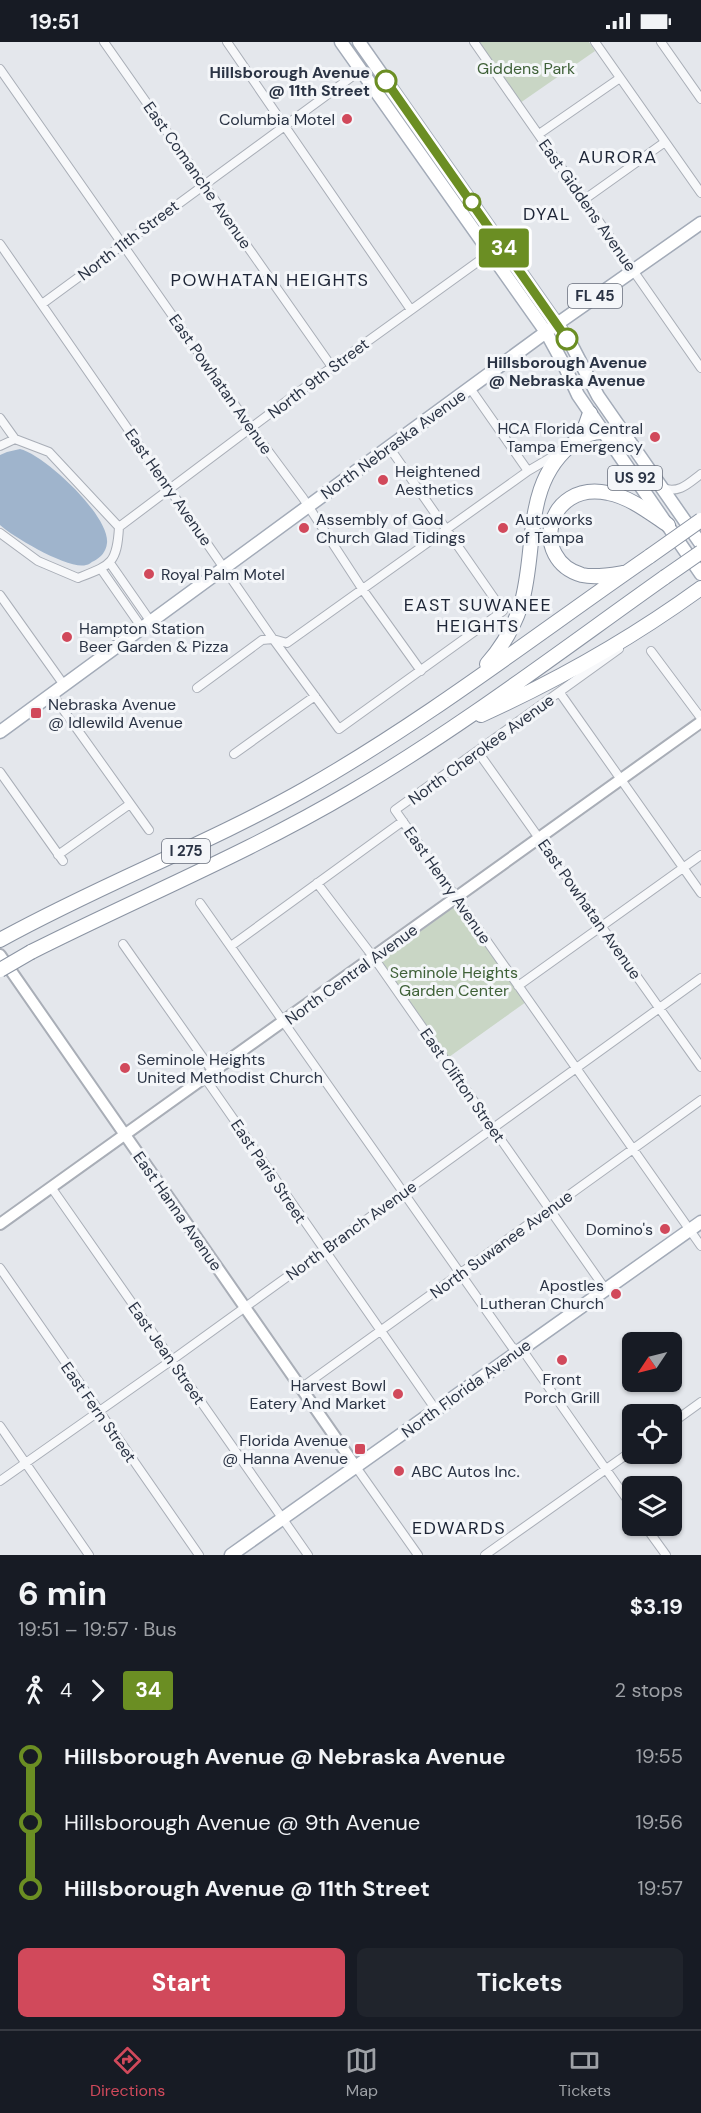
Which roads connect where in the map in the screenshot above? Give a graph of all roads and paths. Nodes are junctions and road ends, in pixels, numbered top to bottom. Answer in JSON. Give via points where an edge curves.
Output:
{"nodes":[{"id":1,"x":104,"y":42,"type":"edge"},
{"id":2,"x":227,"y":42,"type":"edge"},
{"id":3,"x":341,"y":42,"type":"edge"},
{"id":4,"x":359,"y":42,"type":"edge"},
{"id":5,"x":474,"y":42,"type":"edge"},
{"id":6,"x":595,"y":42,"type":"edge"},
{"id":7,"x":661,"y":42,"type":"edge"},
{"id":8,"x":0,"y":69,"type":"edge"},
{"id":9,"x":361,"y":70,"type":"junction"},
{"id":10,"x":381,"y":74,"type":"junction"},
{"id":11,"x":620,"y":78,"type":"junction"},
{"id":12,"x":701,"y":99,"type":"edge"},
{"id":13,"x":284,"y":124,"type":"junction"},
{"id":14,"x":539,"y":134,"type":"junction"},
{"id":15,"x":408,"y":137,"type":"junction"},
{"id":16,"x":665,"y":142,"type":"junction"},
{"id":17,"x":452,"y":173,"type":"junction"},
{"id":18,"x":204,"y":183,"type":"junction"},
{"id":19,"x":701,"y":193,"type":"edge"},
{"id":20,"x":585,"y":199,"type":"junction"},
{"id":21,"x":701,"y":223,"type":"edge"},
{"id":22,"x":123,"y":243,"type":"junction"},
{"id":23,"x":0,"y":244,"type":"edge"},
{"id":24,"x":490,"y":253,"type":"junction"},
{"id":25,"x":633,"y":269,"type":"junction"},
{"id":26,"x":42,"y":304,"type":"junction"},
{"id":27,"x":411,"y":309,"type":"junction"},
{"id":28,"x":557,"y":324,"type":"junction"},
{"id":29,"x":546,"y":332,"type":"junction"},
{"id":30,"x":332,"y":367,"type":"junction"},
{"id":31,"x":701,"y":368,"type":"edge"},
{"id":32,"x":470,"y":388,"type":"junction"},
{"id":33,"x":590,"y":413,"type":"junction"},
{"id":34,"x":0,"y":418,"type":"edge"},
{"id":35,"x":251,"y":428,"type":"junction"},
{"id":36,"x":602,"y":430,"type":"junction"},
{"id":37,"x":581,"y":438,"type":"junction"},
{"id":38,"x":627,"y":438,"type":"junction"},
{"id":39,"x":15,"y":439,"type":"junction"},
{"id":40,"x":0,"y":446,"type":"edge"},
{"id":41,"x":389,"y":447,"type":"junction"},
{"id":42,"x":566,"y":449,"type":"junction"},
{"id":43,"x":528,"y":471,"type":"junction"},
{"id":44,"x":701,"y":474,"type":"edge"},
{"id":45,"x":171,"y":488,"type":"junction"},
{"id":46,"x":662,"y":488,"type":"junction"},
{"id":47,"x":308,"y":507,"type":"junction"},
{"id":48,"x":701,"y":520,"type":"edge"},
{"id":49,"x":668,"y":525,"type":"junction"},
{"id":50,"x":119,"y":527,"type":"junction"},
{"id":51,"x":446,"y":530,"type":"junction"},
{"id":52,"x":0,"y":533,"type":"edge"},
{"id":53,"x":701,"y":544,"type":"edge"},
{"id":54,"x":701,"y":552,"type":"edge"},
{"id":55,"x":110,"y":563,"type":"junction"},
{"id":56,"x":225,"y":567,"type":"junction"},
{"id":57,"x":101,"y":569,"type":"junction"},
{"id":58,"x":626,"y":573,"type":"junction"},
{"id":59,"x":701,"y":574,"type":"edge"},
{"id":60,"x":701,"y":588,"type":"edge"},
{"id":61,"x":363,"y":590,"type":"junction"},
{"id":62,"x":0,"y":595,"type":"edge"},
{"id":63,"x":661,"y":617,"type":"junction"},
{"id":64,"x":147,"y":625,"type":"junction"},
{"id":65,"x":273,"y":639,"type":"junction"},
{"id":66,"x":651,"y":651,"type":"dead end"},
{"id":67,"x":421,"y":670,"type":"junction"},
{"id":68,"x":477,"y":677,"type":"junction"},
{"id":69,"x":64,"y":685,"type":"junction"},
{"id":70,"x":197,"y":688,"type":"dead end"},
{"id":71,"x":560,"y":693,"type":"junction"},
{"id":72,"x":52,"y":694,"type":"junction"},
{"id":73,"x":315,"y":696,"type":"junction"},
{"id":74,"x":701,"y":720,"type":"edge"},
{"id":75,"x":449,"y":729,"type":"junction"},
{"id":76,"x":0,"y":732,"type":"edge"},
{"id":77,"x":478,"y":752,"type":"junction"},
{"id":78,"x":234,"y":754,"type":"dead end"},
{"id":79,"x":0,"y":772,"type":"edge"},
{"id":80,"x":621,"y":779,"type":"junction"},
{"id":81,"x":130,"y":804,"type":"junction"},
{"id":82,"x":403,"y":821,"type":"junction"},
{"id":83,"x":149,"y":830,"type":"dead end"},
{"id":84,"x":540,"y":839,"type":"junction"},
{"id":85,"x":701,"y":855,"type":"edge"},
{"id":86,"x":683,"y":868,"type":"junction"},
{"id":87,"x":317,"y":883,"type":"junction"},
{"id":88,"x":701,"y":892,"type":"edge"},
{"id":89,"x":457,"y":898,"type":"junction"},
{"id":90,"x":200,"y":903,"type":"dead end"},
{"id":91,"x":602,"y":926,"type":"junction"},
{"id":92,"x":0,"y":940,"type":"edge"},
{"id":93,"x":123,"y":944,"type":"dead end"},
{"id":94,"x":231,"y":946,"type":"junction"},
{"id":95,"x":0,"y":955,"type":"edge"},
{"id":96,"x":374,"y":957,"type":"junction"},
{"id":97,"x":0,"y":970,"type":"edge"},
{"id":98,"x":701,"y":978,"type":"edge"},
{"id":99,"x":518,"y":986,"type":"junction"},
{"id":100,"x":659,"y":1008,"type":"junction"},
{"id":101,"x":285,"y":1022,"type":"junction"},
{"id":102,"x":576,"y":1067,"type":"junction"},
{"id":103,"x":701,"y":1067,"type":"edge"},
{"id":104,"x":209,"y":1075,"type":"junction"},
{"id":105,"x":701,"y":1100,"type":"edge"},
{"id":106,"x":492,"y":1127,"type":"junction"},
{"id":107,"x":125,"y":1135,"type":"junction"},
{"id":108,"x":633,"y":1149,"type":"junction"},
{"id":109,"x":51,"y":1187,"type":"junction"},
{"id":110,"x":403,"y":1192,"type":"junction"},
{"id":111,"x":549,"y":1209,"type":"junction"},
{"id":112,"x":701,"y":1222,"type":"edge"},
{"id":113,"x":0,"y":1224,"type":"edge"},
{"id":114,"x":690,"y":1230,"type":"junction"},
{"id":115,"x":701,"y":1246,"type":"edge"},
{"id":116,"x":323,"y":1250,"type":"junction"},
{"id":117,"x":0,"y":1268,"type":"edge"},
{"id":118,"x":459,"y":1274,"type":"junction"},
{"id":119,"x":606,"y":1290,"type":"junction"},
{"id":120,"x":244,"y":1306,"type":"junction"},
{"id":121,"x":380,"y":1331,"type":"junction"},
{"id":122,"x":519,"y":1350,"type":"junction"},
{"id":123,"x":172,"y":1360,"type":"junction"},
{"id":124,"x":301,"y":1388,"type":"junction"},
{"id":125,"x":701,"y":1402,"type":"edge"},
{"id":126,"x":436,"y":1410,"type":"junction"},
{"id":127,"x":99,"y":1412,"type":"junction"},
{"id":128,"x":682,"y":1416,"type":"edge"},
{"id":129,"x":0,"y":1426,"type":"edge"},
{"id":130,"x":622,"y":1458,"type":"edge"},
{"id":131,"x":25,"y":1463,"type":"junction"},
{"id":132,"x":356,"y":1467,"type":"junction"},
{"id":133,"x":606,"y":1469,"type":"junction"},
{"id":134,"x":0,"y":1481,"type":"edge"},
{"id":135,"x":622,"y":1492,"type":"edge"},
{"id":136,"x":282,"y":1519,"type":"junction"},
{"id":137,"x":652,"y":1536,"type":"edge"},
{"id":138,"x":89,"y":1555,"type":"edge"},
{"id":139,"x":199,"y":1555,"type":"edge"},
{"id":140,"x":231,"y":1555,"type":"edge"},
{"id":141,"x":308,"y":1555,"type":"edge"},
{"id":142,"x":418,"y":1555,"type":"edge"},
{"id":143,"x":485,"y":1555,"type":"edge"},
{"id":144,"x":666,"y":1555,"type":"edge"}],
"edges":[{"from":1,"to":18,"type":"street","name":"East Comanche Avenue"},
{"from":2,"to":13,"type":"street"},
{"from":3,"to":9,"type":"main road"},
{"from":4,"to":10,"type":"main road"},
{"from":5,"to":14,"type":"street","name":"East Giddens Avenue"},
{"from":6,"to":11,"type":"street"},
{"from":7,"to":12,"type":"street"},
{"from":8,"to":22,"type":"street","name":"East Powhatan Avenue"},
{"from":9,"to":10,"type":"main road"},
{"from":9,"to":13,"type":"street","name":"North 11th Street"},
{"from":9,"to":15,"type":"main road"},
{"from":10,"to":17,"type":"main road"},
{"from":11,"to":14,"type":"street"},
{"from":11,"to":16,"type":"street"},
{"from":13,"to":18,"type":"street","name":"North 11th Street"},
{"from":13,"to":27,"type":"street"},
{"from":14,"to":20,"type":"street","name":"East Giddens Avenue"},
{"from":15,"to":17,"type":"main road","via":[[419,142],[442,173]]},
{"from":15,"to":24,"type":"main road"},
{"from":16,"to":19,"type":"street"},
{"from":16,"to":20,"type":"street"},
{"from":17,"to":28,"type":"main road"},
{"from":18,"to":22,"type":"street","name":"North 11th Street"},
{"from":18,"to":30,"type":"street","name":"East Comanche Avenue"},
{"from":20,"to":25,"type":"street","name":"East Giddens Avenue"},
{"from":21,"to":25,"type":"main road","name":"North Nebraska Avenue","number":"FL 45"},
{"from":22,"to":26,"type":"street","name":"North 11th Street"},
{"from":22,"to":35,"type":"street","name":"East Powhatan Avenue"},
{"from":23,"to":26,"type":"street","name":"East Henry Avenue"},
{"from":24,"to":27,"type":"street","name":"North 9th Street"},
{"from":24,"to":29,"type":"main road"},
{"from":25,"to":28,"type":"main road","name":"North Nebraska Avenue","number":"FL 45"},
{"from":25,"to":31,"type":"street","name":"East Giddens Avenue"},
{"from":26,"to":45,"type":"street","name":"East Henry Avenue"},
{"from":27,"to":30,"type":"street","name":"North 9th Street"},
{"from":28,"to":29,"type":"main road","name":"North Nebraska Avenue"},
{"from":28,"to":38,"type":"main road","number":"US 92"},
{"from":29,"to":32,"type":"main road","name":"North Nebraska Avenue"},
{"from":29,"to":33,"type":"main road","number":"US 92"},
{"from":30,"to":35,"type":"street","name":"North 9th Street"},
{"from":32,"to":41,"type":"main road","name":"North Nebraska Avenue"},
{"from":32,"to":43,"type":"street"},
{"from":33,"to":36,"type":"main road","number":"US 92"},
{"from":33,"to":37,"type":"highway"},
{"from":34,"to":39,"type":"street"},
{"from":35,"to":45,"type":"street","name":"North 9th Street"},
{"from":35,"to":47,"type":"street","name":"East Powhatan Avenue"},
{"from":36,"to":37,"type":"highway"},
{"from":36,"to":38,"type":"highway"},
{"from":36,"to":49,"type":"main road","number":"US 92"},
{"from":37,"to":42,"type":"highway"},
{"from":38,"to":46,"type":"main road","number":"US 92"},
{"from":39,"to":40,"type":"street"},
{"from":39,"to":50,"type":"street","via":[[49,452]]},
{"from":41,"to":47,"type":"main road","name":"North Nebraska Avenue"},
{"from":41,"to":51,"type":"street"},
{"from":42,"to":43,"type":"street"},
{"from":42,"to":68,"type":"highway","via":[[538,494],[518,613],[498,650]]},
{"from":43,"to":51,"type":"street"},
{"from":44,"to":46,"type":"street","via":[[677,489]]},
{"from":45,"to":50,"type":"street","name":"North 9th Street"},
{"from":45,"to":56,"type":"street","name":"East Henry Avenue"},
{"from":46,"to":53,"type":"main road","number":"US 92"},
{"from":47,"to":56,"type":"main road","name":"North Nebraska Avenue"},
{"from":47,"to":61,"type":"street","name":"East Powhatan Avenue"},
{"from":48,"to":58,"type":"highway","number":"I 275","bridge":true},
{"from":49,"to":58,"type":"highway","via":[[610,493],[586,492],[562,504],[550,537],[562,563],[588,576]]},
{"from":49,"to":59,"type":"main road","number":"US 92"},
{"from":50,"to":55,"type":"street","via":[[118,550]]},
{"from":51,"to":61,"type":"street"},
{"from":51,"to":67,"type":"street","via":[[503,611]]},
{"from":52,"to":57,"type":"street","via":[[38,561],[78,578]]},
{"from":54,"to":75,"type":"highway","number":"I 275","bridge":true},
{"from":55,"to":57,"type":"street"},
{"from":55,"to":64,"type":"street"},
{"from":56,"to":64,"type":"main road","name":"North Nebraska Avenue"},
{"from":56,"to":65,"type":"street","name":"East Henry Avenue"},
{"from":57,"to":64,"type":"street"},
{"from":58,"to":68,"type":"highway","number":"I 275"},
{"from":60,"to":63,"type":"highway"},
{"from":61,"to":65,"type":"street","via":[[287,643]]},
{"from":61,"to":67,"type":"street","name":"East Powhatan Avenue"},
{"from":62,"to":69,"type":"street"},
{"from":63,"to":71,"type":"street","name":"North Cherokee Avenue"},
{"from":63,"to":75,"type":"highway","via":[[530,690]]},
{"from":64,"to":69,"type":"main road","name":"North Nebraska Avenue"},
{"from":65,"to":70,"type":"street","via":[[262,640]]},
{"from":65,"to":73,"type":"street","name":"East Henry Avenue"},
{"from":66,"to":74,"type":"street"},
{"from":67,"to":73,"type":"street","name":"East Henry Avenue","via":[[339,729]]},
{"from":68,"to":92,"type":"highway","number":"I 275","via":[[369,750],[275,806]]},
{"from":69,"to":72,"type":"main road","name":"North Nebraska Avenue"},
{"from":71,"to":77,"type":"street","name":"North Cherokee Avenue"},
{"from":71,"to":80,"type":"street"},
{"from":72,"to":76,"type":"main road","name":"North Nebraska Avenue"},
{"from":72,"to":81,"type":"street"},
{"from":73,"to":78,"type":"street"},
{"from":74,"to":80,"type":"street","name":"North Central Avenue"},
{"from":75,"to":97,"type":"highway","number":"I 275","bridge":true,"via":[[290,827]]},
{"from":77,"to":82,"type":"street","name":"North Cherokee Avenue","via":[[396,810]]},
{"from":77,"to":84,"type":"street","name":"East Powhatan Avenue"},
{"from":79,"to":81,"type":"street","via":[[61,858]]},
{"from":80,"to":84,"type":"street","name":"North Central Avenue"},
{"from":80,"to":86,"type":"street"},
{"from":81,"to":83,"type":"street"},
{"from":82,"to":87,"type":"street","name":"North Cherokee Avenue"},
{"from":82,"to":89,"type":"street","name":"East Henry Avenue"},
{"from":84,"to":89,"type":"street","name":"North Central Avenue"},
{"from":84,"to":91,"type":"street","name":"East Powhatan Avenue"},
{"from":85,"to":86,"type":"street"},
{"from":86,"to":88,"type":"street"},
{"from":86,"to":91,"type":"street"},
{"from":87,"to":94,"type":"street","name":"North Cherokee Avenue"},
{"from":87,"to":96,"type":"street","name":"East Clifton Street"},
{"from":89,"to":96,"type":"street","name":"North Central Avenue"},
{"from":89,"to":99,"type":"street","name":"East Henry Avenue"},
{"from":90,"to":94,"type":"street"},
{"from":91,"to":99,"type":"street"},
{"from":91,"to":100,"type":"street","name":"East Powhatan Avenue"},
{"from":93,"to":104,"type":"street","name":"East Paris Street"},
{"from":94,"to":101,"type":"street"},
{"from":95,"to":107,"type":"street","name":"East Hanna Avenue"},
{"from":96,"to":101,"type":"street","name":"North Central Avenue"},
{"from":96,"to":106,"type":"street","name":"East Clifton Street"},
{"from":98,"to":100,"type":"street","name":"North Branch Avenue"},
{"from":99,"to":102,"type":"street","name":"East Henry Avenue"},
{"from":100,"to":102,"type":"street","name":"North Branch Avenue"},
{"from":100,"to":103,"type":"street","name":"East Powhatan Avenue"},
{"from":101,"to":104,"type":"street","name":"North Central Avenue"},
{"from":101,"to":110,"type":"street"},
{"from":102,"to":106,"type":"street","name":"North Branch Avenue"},
{"from":102,"to":108,"type":"street","name":"East Henry Avenue"},
{"from":104,"to":107,"type":"street","name":"North Central Avenue"},
{"from":104,"to":116,"type":"street","name":"East Paris Street"},
{"from":105,"to":108,"type":"street","name":"North Suwanee Avenue"},
{"from":106,"to":110,"type":"street","name":"North Branch Avenue"},
{"from":106,"to":111,"type":"street","name":"East Clifton Street"},
{"from":107,"to":109,"type":"street","name":"North Central Avenue"},
{"from":107,"to":120,"type":"street","name":"East Hanna Avenue"},
{"from":108,"to":111,"type":"street","name":"North Suwanee Avenue"},
{"from":108,"to":114,"type":"street","name":"East Henry Avenue"},
{"from":109,"to":113,"type":"street","name":"North Central Avenue"},
{"from":109,"to":123,"type":"street","name":"East Jean Street"},
{"from":110,"to":116,"type":"street","name":"North Branch Avenue"},
{"from":110,"to":118,"type":"street"},
{"from":111,"to":118,"type":"street","name":"North Suwanee Avenue"},
{"from":111,"to":119,"type":"street","name":"East Clifton Street"},
{"from":112,"to":114,"type":"main road","name":"North Florida Avenue"},
{"from":114,"to":115,"type":"street","name":"East Henry Avenue"},
{"from":114,"to":119,"type":"main road","name":"North Florida Avenue"},
{"from":116,"to":120,"type":"street","name":"North Branch Avenue"},
{"from":116,"to":121,"type":"street","name":"East Paris Street"},
{"from":117,"to":127,"type":"street","name":"East Fern Street"},
{"from":118,"to":121,"type":"street","name":"North Suwanee Avenue"},
{"from":118,"to":122,"type":"street","via":[[512,1347]]},
{"from":119,"to":122,"type":"main road","name":"North Florida Avenue"},
{"from":120,"to":123,"type":"street","name":"North Branch Avenue"},
{"from":120,"to":124,"type":"street","name":"East Hanna Avenue"},
{"from":121,"to":124,"type":"street","name":"North Suwanee Avenue"},
{"from":121,"to":126,"type":"street","name":"East Paris Street"},
{"from":122,"to":126,"type":"main road","name":"North Florida Avenue"},
{"from":122,"to":133,"type":"street"},
{"from":123,"to":127,"type":"street","name":"North Branch Avenue"},
{"from":123,"to":136,"type":"street","name":"East Jean Street"},
{"from":124,"to":132,"type":"street","name":"East Hanna Avenue"},
{"from":125,"to":128,"type":"street"},
{"from":126,"to":132,"type":"main road","name":"North Florida Avenue"},
{"from":127,"to":131,"type":"street","name":"North Branch Avenue"},
{"from":127,"to":139,"type":"street","name":"East Fern Street"},
{"from":129,"to":131,"type":"street"},
{"from":130,"to":133,"type":"street"},
{"from":131,"to":134,"type":"street","name":"North Branch Avenue"},
{"from":131,"to":138,"type":"street"},
{"from":132,"to":136,"type":"main road","name":"North Florida Avenue"},
{"from":132,"to":142,"type":"street"},
{"from":133,"to":135,"type":"street"},
{"from":133,"to":143,"type":"street"},
{"from":136,"to":140,"type":"main road","name":"North Florida Avenue"},
{"from":136,"to":141,"type":"street","name":"East Jean Street"},
{"from":137,"to":144,"type":"street"}]}
